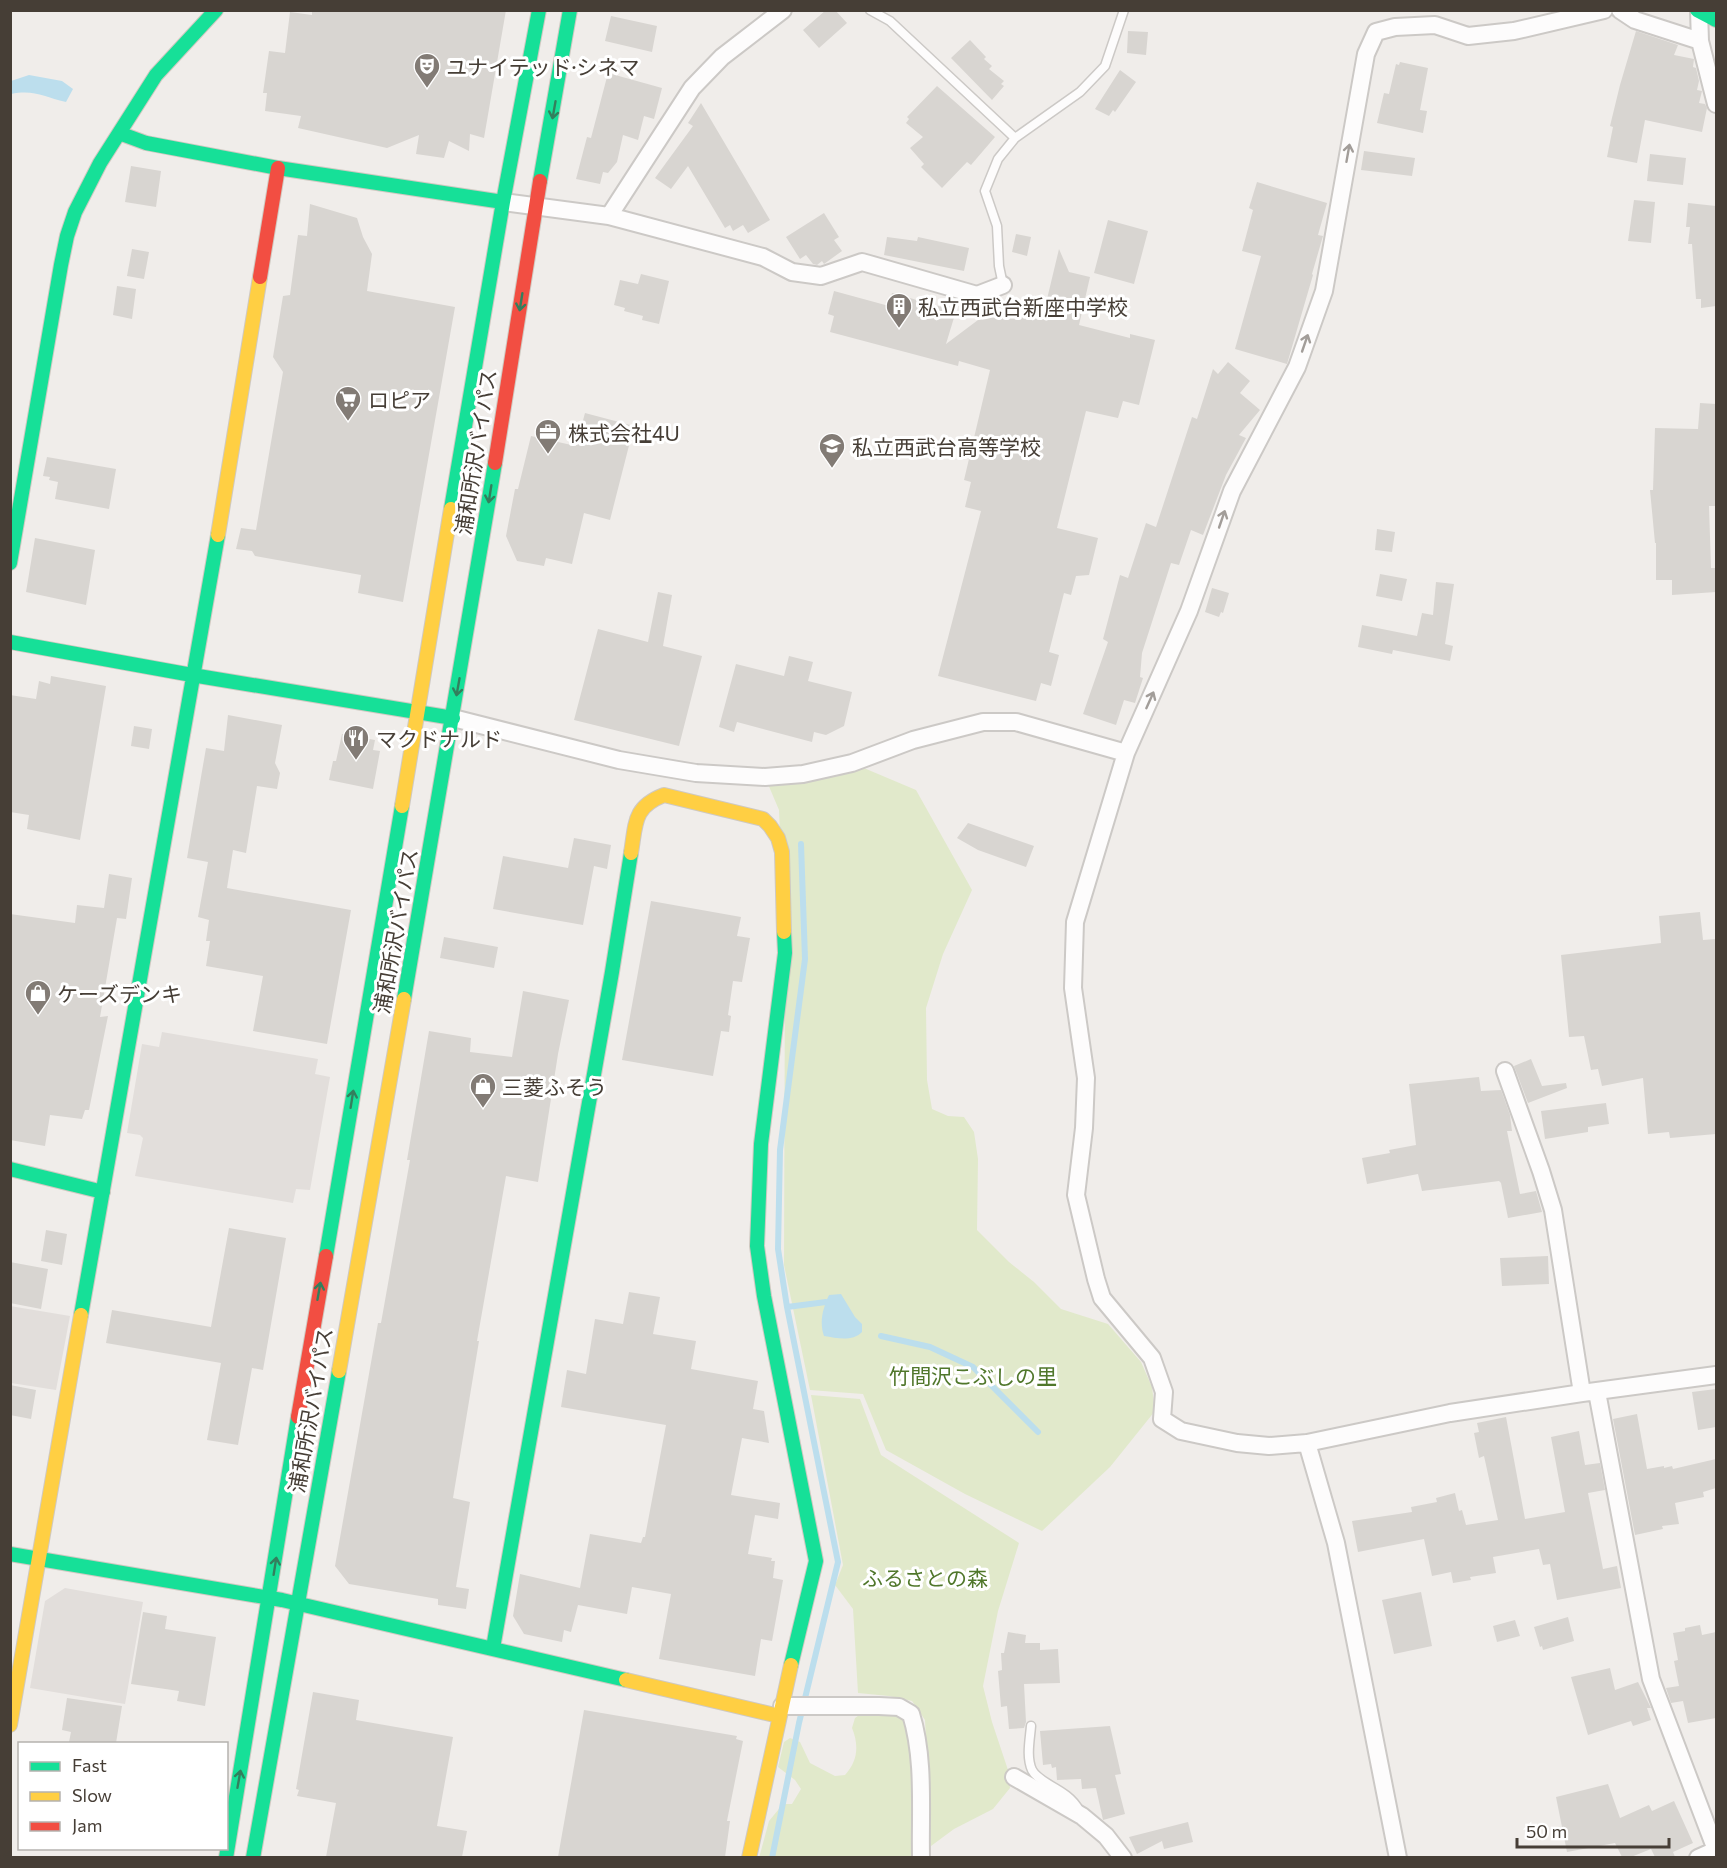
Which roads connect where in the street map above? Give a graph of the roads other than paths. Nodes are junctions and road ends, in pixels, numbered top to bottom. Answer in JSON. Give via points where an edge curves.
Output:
{"nodes":[{"id":1,"x":216,"y":10,"type":"edge"},
{"id":2,"x":539,"y":10,"type":"edge"},
{"id":3,"x":570,"y":10,"type":"edge"},
{"id":4,"x":783,"y":10,"type":"edge"},
{"id":5,"x":870,"y":10,"type":"edge"},
{"id":6,"x":1124,"y":10,"type":"edge"},
{"id":7,"x":1604,"y":10,"type":"edge"},
{"id":8,"x":1620,"y":10,"type":"edge"},
{"id":9,"x":1698,"y":11,"type":"edge"},
{"id":10,"x":1716,"y":20,"type":"edge"},
{"id":11,"x":1700,"y":41,"type":"junction"},
{"id":12,"x":1716,"y":104,"type":"edge"},
{"id":13,"x":119,"y":133,"type":"junction"},
{"id":14,"x":1015,"y":138,"type":"junction"},
{"id":15,"x":278,"y":168,"type":"junction"},
{"id":16,"x":503,"y":202,"type":"junction"},
{"id":17,"x":536,"y":205,"type":"junction"},
{"id":18,"x":609,"y":216,"type":"junction"},
{"id":19,"x":1003,"y":285,"type":"joint"},
{"id":20,"x":10,"y":563,"type":"edge"},
{"id":21,"x":10,"y":642,"type":"edge"},
{"id":22,"x":192,"y":675,"type":"junction"},
{"id":23,"x":416,"y":712,"type":"junction"},
{"id":24,"x":453,"y":718,"type":"junction"},
{"id":25,"x":1126,"y":753,"type":"junction"},
{"id":26,"x":1505,"y":1071,"type":"dead end"},
{"id":27,"x":10,"y":1169,"type":"edge"},
{"id":28,"x":103,"y":1192,"type":"junction"},
{"id":29,"x":1716,"y":1375,"type":"edge"},
{"id":30,"x":1589,"y":1392,"type":"junction"},
{"id":31,"x":1307,"y":1443,"type":"junction"},
{"id":32,"x":10,"y":1554,"type":"edge"},
{"id":33,"x":39,"y":1559,"type":"junction"},
{"id":34,"x":270,"y":1598,"type":"junction"},
{"id":35,"x":298,"y":1604,"type":"junction"},
{"id":36,"x":493,"y":1648,"type":"junction"},
{"id":37,"x":784,"y":1709,"type":"junction"},
{"id":38,"x":10,"y":1725,"type":"edge"},
{"id":39,"x":1031,"y":1726,"type":"dead end"},
{"id":40,"x":1014,"y":1777,"type":"dead end"},
{"id":41,"x":1082,"y":1816,"type":"junction"},
{"id":42,"x":228,"y":1845,"type":"edge"},
{"id":43,"x":1716,"y":1850,"type":"edge"},
{"id":44,"x":253,"y":1857,"type":"edge"},
{"id":45,"x":749,"y":1857,"type":"edge"},
{"id":46,"x":921,"y":1857,"type":"edge"},
{"id":47,"x":1123,"y":1857,"type":"edge"},
{"id":48,"x":1398,"y":1857,"type":"edge"},
{"id":49,"x":1698,"y":1857,"type":"edge"}],
"edges":[{"from":1,"to":13,"type":"main road","via":[[156,75]]},
{"from":2,"to":16,"type":"main road","name":"浦和所沢バイパス"},
{"from":3,"to":17,"type":"main road","name":"浦和所沢バイパス","one_way":true},
{"from":4,"to":18,"type":"street","via":[[722,57],[692,88]]},
{"from":5,"to":14,"type":"lane","via":[[890,21]]},
{"from":6,"to":14,"type":"lane","via":[[1105,66],[1080,92]]},
{"from":25,"to":7,"type":"street","one_way":true,"via":[[1189,611],[1232,491],[1297,367],[1324,291],[1366,54],[1376,32],[1435,25],[1468,36],[1514,31]]},
{"from":8,"to":11,"type":"street","via":[[1635,20]]},
{"from":9,"to":10,"type":"main road"},
{"from":9,"to":11,"type":"street"},
{"from":11,"to":12,"type":"street"},
{"from":13,"to":15,"type":"main road","via":[[146,143]]},
{"from":13,"to":20,"type":"main road","via":[[75,212],[67,236]]},
{"from":14,"to":19,"type":"lane","via":[[998,159],[986,190],[997,226]]},
{"from":15,"to":16,"type":"main road"},
{"from":15,"to":22,"type":"main road"},
{"from":16,"to":17,"type":"street"},
{"from":16,"to":23,"type":"main road","name":"浦和所沢バイパス"},
{"from":17,"to":18,"type":"street"},
{"from":17,"to":24,"type":"main road","name":"浦和所沢バイパス","one_way":true},
{"from":18,"to":19,"type":"street","via":[[763,258],[792,272],[821,276],[862,262],[977,295]]},
{"from":21,"to":22,"type":"main road"},
{"from":22,"to":23,"type":"main road"},
{"from":22,"to":28,"type":"main road"},
{"from":23,"to":24,"type":"main road"},
{"from":34,"to":23,"type":"main road","name":"浦和所沢バイパス","one_way":true},
{"from":24,"to":25,"type":"street","via":[[619,760],[696,773],[765,777],[803,774],[852,763],[914,740],[982,722],[1016,722]]},
{"from":24,"to":35,"type":"main road","name":"浦和所沢バイパス"},
{"from":25,"to":31,"type":"street","via":[[1075,922],[1073,988],[1086,1078],[1076,1195],[1096,1279],[1102,1298],[1152,1358],[1164,1392],[1162,1419],[1180,1431],[1237,1443]]},
{"from":26,"to":30,"type":"street","via":[[1553,1210]]},
{"from":27,"to":28,"type":"main road"},
{"from":28,"to":33,"type":"main road"},
{"from":29,"to":30,"type":"street"},
{"from":30,"to":31,"type":"street","via":[[1450,1413]]},
{"from":30,"to":43,"type":"street","via":[[1651,1679]]},
{"from":31,"to":48,"type":"street","via":[[1336,1543]]},
{"from":32,"to":33,"type":"main road"},
{"from":33,"to":34,"type":"main road"},
{"from":33,"to":38,"type":"main road"},
{"from":34,"to":35,"type":"main road"},
{"from":42,"to":34,"type":"main road","name":"浦和所沢バイパス","one_way":true},
{"from":35,"to":36,"type":"main road"},
{"from":35,"to":44,"type":"main road","name":"浦和所沢バイパス"},
{"from":36,"to":37,"type":"main road"},
{"from":36,"to":37,"type":"main road","via":[[637,816],[649,801],[664,795],[763,819],[776,833],[782,852],[785,953],[761,1144],[758,1246],[764,1296],[816,1561]]},
{"from":37,"to":45,"type":"main road"},
{"from":37,"to":46,"type":"street","via":[[899,1707],[911,1714],[919,1767]]},
{"from":39,"to":41,"type":"lane","via":[[1032,1770],[1073,1800]]},
{"from":40,"to":41,"type":"street"},
{"from":41,"to":47,"type":"street"},
{"from":43,"to":49,"type":"street"}]}
